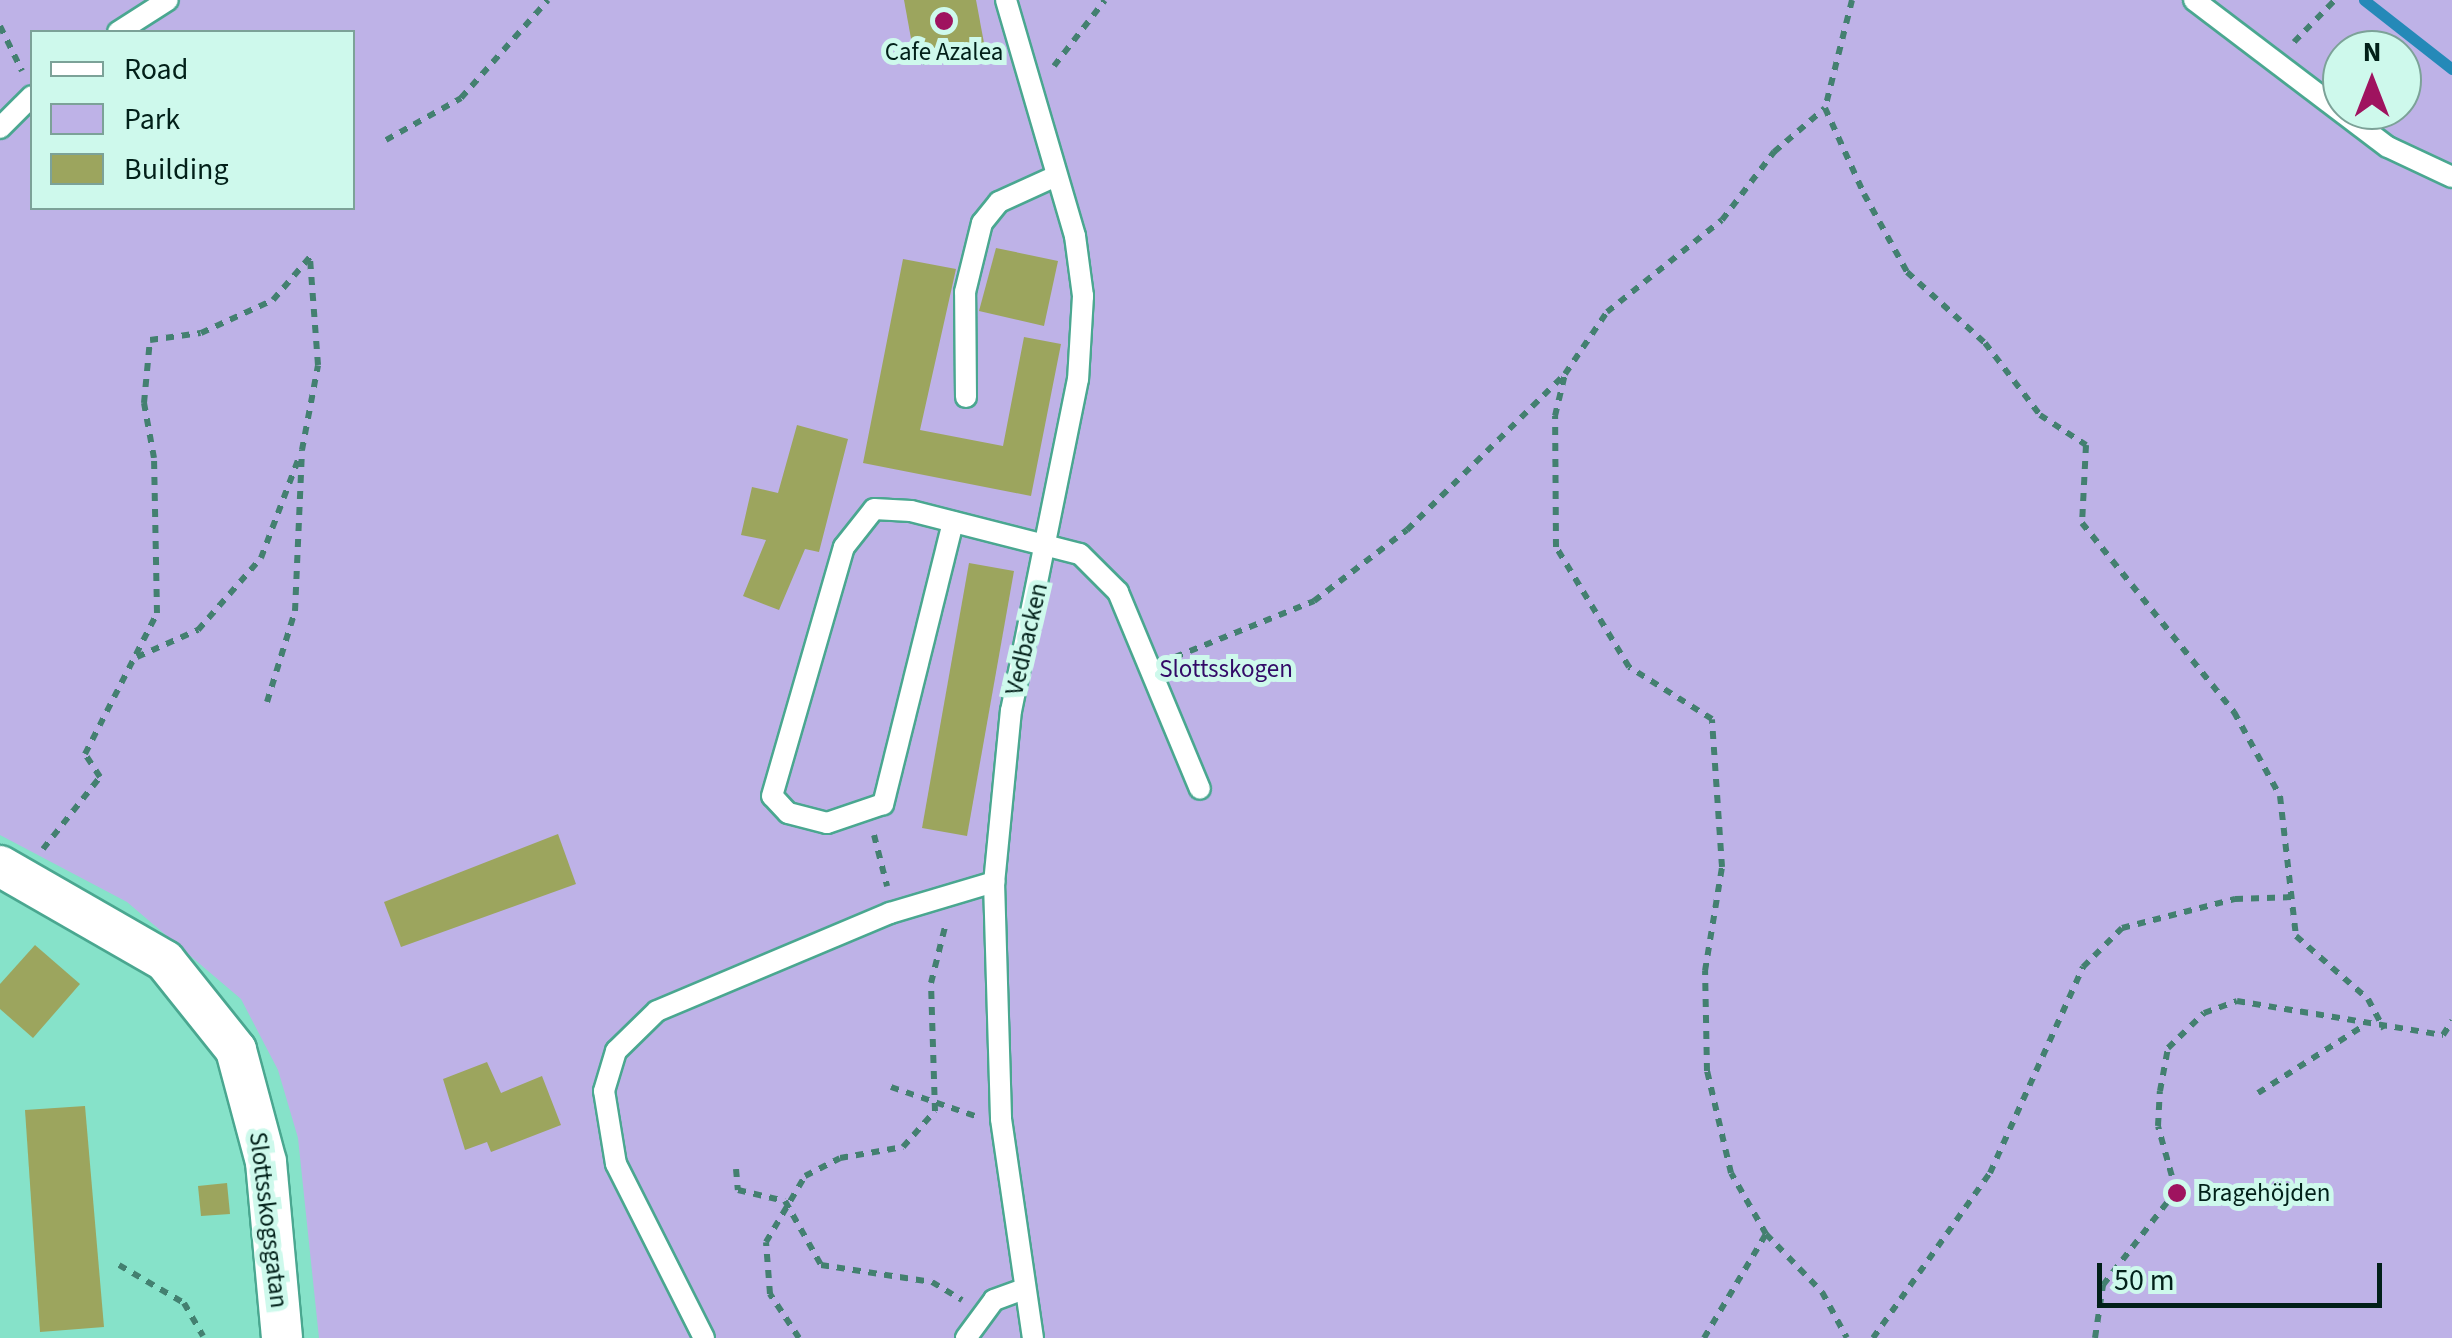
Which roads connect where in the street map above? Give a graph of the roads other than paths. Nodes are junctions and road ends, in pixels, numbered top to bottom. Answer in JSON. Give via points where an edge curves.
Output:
{"nodes":[{"id":1,"x":168,"y":0,"type":"edge"},
{"id":2,"x":1006,"y":0,"type":"edge"},
{"id":3,"x":2194,"y":0,"type":"edge"},
{"id":4,"x":121,"y":30,"type":"edge"},
{"id":5,"x":30,"y":98,"type":"edge"},
{"id":6,"x":0,"y":128,"type":"edge"},
{"id":7,"x":1056,"y":176,"type":"junction"},
{"id":8,"x":2452,"y":178,"type":"edge"},
{"id":9,"x":966,"y":398,"type":"dead end"},
{"id":10,"x":953,"y":522,"type":"junction"},
{"id":11,"x":1048,"y":545,"type":"junction"},
{"id":12,"x":1200,"y":788,"type":"dead end"},
{"id":13,"x":11,"y":872,"type":"edge"},
{"id":14,"x":994,"y":882,"type":"junction"},
{"id":15,"x":1026,"y":1290,"type":"junction"},
{"id":16,"x":282,"y":1338,"type":"edge"},
{"id":17,"x":704,"y":1338,"type":"edge"},
{"id":18,"x":966,"y":1338,"type":"edge"},
{"id":19,"x":1034,"y":1338,"type":"edge"}],
"edges":[{"from":1,"to":4,"type":"lane"},
{"from":2,"to":7,"type":"lane","name":"Vedbacken"},
{"from":3,"to":8,"type":"lane","via":[[2388,147]]},
{"from":5,"to":6,"type":"lane"},
{"from":7,"to":9,"type":"lane","via":[[998,202],[982,224],[964,292]]},
{"from":7,"to":11,"type":"lane","name":"Vedbacken","via":[[1082,296]]},
{"from":10,"to":10,"type":"lane","via":[[874,508],[844,547],[773,773],[772,796],[788,813],[828,823],[883,804]]},
{"from":10,"to":11,"type":"lane"},
{"from":11,"to":12,"type":"lane","via":[[1080,554],[1118,592],[1155,666]]},
{"from":11,"to":14,"type":"lane","name":"Vedbacken","via":[[1011,710]]},
{"from":13,"to":16,"type":"street","name":"Slottsskogsgatan","via":[[165,960],[236,1050],[266,1162]]},
{"from":14,"to":15,"type":"lane","name":"Vedbacken","via":[[1001,1124]]},
{"from":14,"to":17,"type":"lane","via":[[894,912],[657,1011],[616,1051],[604,1091],[616,1164]]},
{"from":15,"to":18,"type":"lane","via":[[976,1316]]},
{"from":15,"to":19,"type":"lane","name":"Vedbacken"}]}
